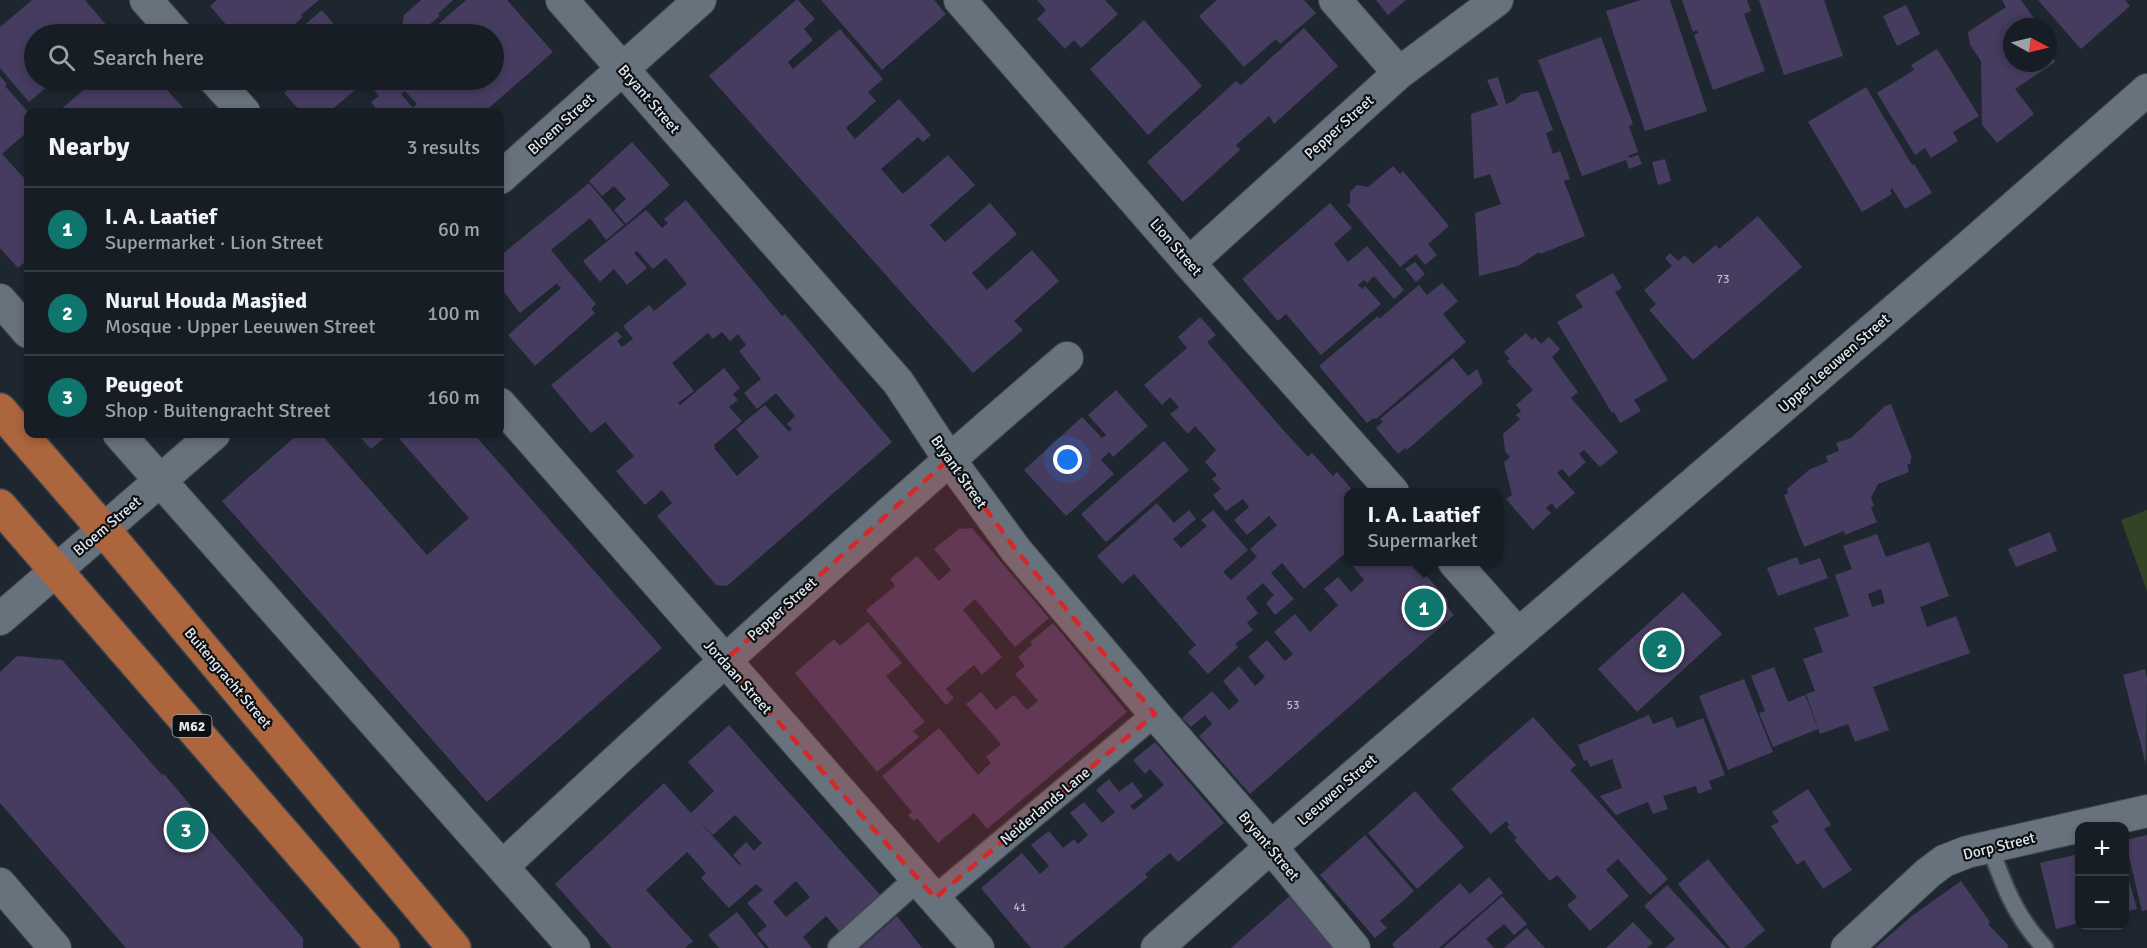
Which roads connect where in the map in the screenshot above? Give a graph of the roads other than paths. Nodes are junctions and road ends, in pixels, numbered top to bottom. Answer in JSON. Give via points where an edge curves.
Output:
{"nodes":[{"id":1,"x":146,"y":0,"type":"edge"},
{"id":2,"x":562,"y":0,"type":"edge"},
{"id":3,"x":700,"y":0,"type":"edge"},
{"id":4,"x":960,"y":0,"type":"edge"},
{"id":5,"x":1335,"y":0,"type":"edge"},
{"id":6,"x":1497,"y":0,"type":"edge"},
{"id":7,"x":167,"y":24,"type":"edge"},
{"id":8,"x":623,"y":69,"type":"junction"},
{"id":9,"x":1399,"y":73,"type":"junction"},
{"id":10,"x":224,"y":90,"type":"edge"},
{"id":11,"x":2147,"y":90,"type":"edge"},
{"id":12,"x":240,"y":108,"type":"edge"},
{"id":13,"x":504,"y":174,"type":"edge"},
{"id":14,"x":1189,"y":263,"type":"junction"},
{"id":15,"x":0,"y":300,"type":"edge"},
{"id":16,"x":24,"y":327,"type":"edge"},
{"id":17,"x":1067,"y":358,"type":"dead end"},
{"id":18,"x":504,"y":409,"type":"edge"},
{"id":19,"x":0,"y":410,"type":"edge"},
{"id":20,"x":24,"y":438,"type":"edge"},
{"id":21,"x":24,"y":438,"type":"edge"},
{"id":22,"x":123,"y":438,"type":"edge"},
{"id":23,"x":209,"y":438,"type":"edge"},
{"id":24,"x":949,"y":459,"type":"junction"},
{"id":25,"x":161,"y":481,"type":"junction"},
{"id":26,"x":1389,"y":488,"type":"edge"},
{"id":27,"x":0,"y":506,"type":"edge"},
{"id":28,"x":104,"y":530,"type":"junction"},
{"id":29,"x":1458,"y":566,"type":"edge"},
{"id":30,"x":56,"y":569,"type":"junction"},
{"id":31,"x":0,"y":619,"type":"edge"},
{"id":32,"x":1518,"y":634,"type":"junction"},
{"id":33,"x":723,"y":661,"type":"junction"},
{"id":34,"x":1155,"y":714,"type":"junction"},
{"id":35,"x":2147,"y":811,"type":"edge"},
{"id":36,"x":1271,"y":847,"type":"junction"},
{"id":37,"x":1990,"y":847,"type":"junction"},
{"id":38,"x":503,"y":866,"type":"junction"},
{"id":39,"x":0,"y":884,"type":"edge"},
{"id":40,"x":926,"y":888,"type":"junction"},
{"id":41,"x":376,"y":946,"type":"edge"},
{"id":42,"x":55,"y":948,"type":"edge"},
{"id":43,"x":454,"y":948,"type":"edge"},
{"id":44,"x":574,"y":948,"type":"edge"},
{"id":45,"x":840,"y":948,"type":"edge"},
{"id":46,"x":978,"y":948,"type":"edge"},
{"id":47,"x":1157,"y":948,"type":"edge"},
{"id":48,"x":1354,"y":948,"type":"edge"},
{"id":49,"x":1847,"y":948,"type":"edge"},
{"id":50,"x":2045,"y":948,"type":"edge"}],
"edges":[{"from":1,"to":7,"type":"street"},
{"from":2,"to":8,"type":"street","name":"Bryant Street"},
{"from":3,"to":8,"type":"street","name":"Bloem Street"},
{"from":4,"to":14,"type":"street","name":"Lion Street"},
{"from":5,"to":9,"type":"street"},
{"from":6,"to":9,"type":"street","name":"Pepper Street"},
{"from":8,"to":13,"type":"street","name":"Bloem Street"},
{"from":8,"to":24,"type":"street","name":"Bryant Street","via":[[898,382]]},
{"from":9,"to":14,"type":"street","name":"Pepper Street"},
{"from":10,"to":12,"type":"street"},
{"from":11,"to":32,"type":"street","name":"Upper Leeuwen Street"},
{"from":14,"to":26,"type":"street","name":"Lion Street"},
{"from":15,"to":16,"type":"street"},
{"from":17,"to":24,"type":"street","name":"Pepper Street"},
{"from":18,"to":33,"type":"street","name":"Jordaan Street"},
{"from":19,"to":20,"type":"main road","name":"Buitengracht Street"},
{"from":21,"to":28,"type":"main road","name":"Buitengracht Street"},
{"from":22,"to":25,"type":"street"},
{"from":23,"to":25,"type":"street","name":"Bloem Street"},
{"from":24,"to":33,"type":"street","name":"Pepper Street"},
{"from":24,"to":34,"type":"street","name":"Bryant Street","via":[[1016,550]]},
{"from":25,"to":28,"type":"street","name":"Bloem Street"},
{"from":25,"to":38,"type":"street"},
{"from":27,"to":30,"type":"main road","number":"M62"},
{"from":28,"to":30,"type":"street","name":"Bloem Street"},
{"from":28,"to":43,"type":"main road","name":"Buitengracht Street"},
{"from":29,"to":32,"type":"street"},
{"from":30,"to":31,"type":"street","name":"Bloem Street"},
{"from":30,"to":41,"type":"main road","number":"M62"},
{"from":32,"to":36,"type":"street","name":"Leeuwen Street"},
{"from":33,"to":38,"type":"street","name":"Pepper Street"},
{"from":33,"to":40,"type":"street","name":"Jordaan Street"},
{"from":34,"to":36,"type":"street","name":"Bryant Street"},
{"from":34,"to":40,"type":"street","name":"Neiderlands Lane"},
{"from":35,"to":37,"type":"street","name":"Dorp Street"},
{"from":36,"to":47,"type":"street","name":"Leeuwen Street"},
{"from":36,"to":48,"type":"street","name":"Bryant Street"},
{"from":37,"to":49,"type":"street","name":"Dorp Street","via":[[1944,861]]},
{"from":37,"to":50,"type":"lane","via":[[2010,900]]},
{"from":38,"to":44,"type":"street"},
{"from":39,"to":42,"type":"street"},
{"from":40,"to":45,"type":"street","name":"Neiderlands Lane"},
{"from":40,"to":46,"type":"street","name":"Jordaan Street"}]}
